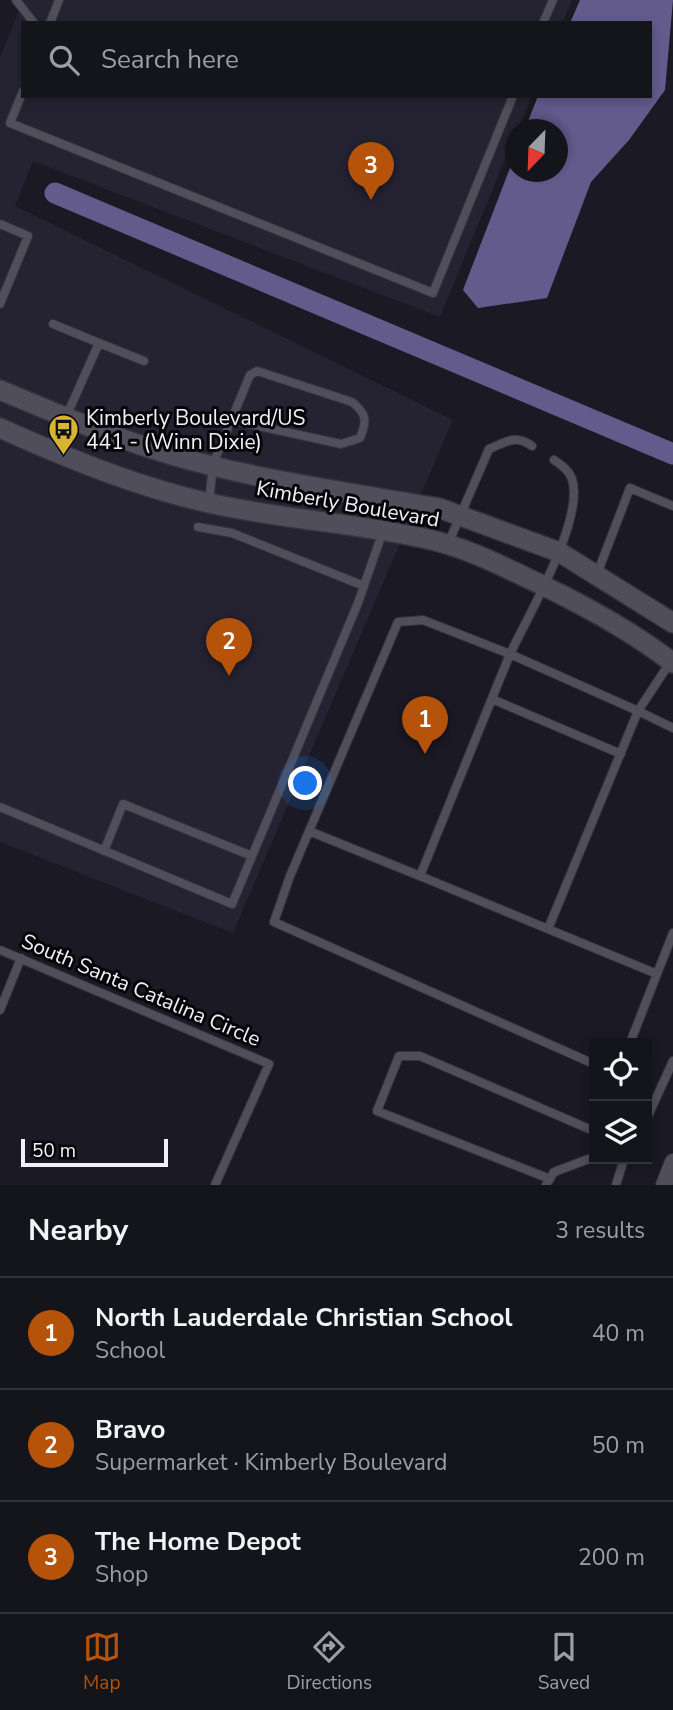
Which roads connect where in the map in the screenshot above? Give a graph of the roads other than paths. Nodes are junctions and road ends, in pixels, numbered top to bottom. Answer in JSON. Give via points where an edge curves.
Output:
{"nodes":[{"id":1,"x":16,"y":0,"type":"edge"},
{"id":2,"x":59,"y":0,"type":"edge"},
{"id":3,"x":553,"y":0,"type":"edge"},
{"id":4,"x":32,"y":21,"type":"edge"},
{"id":5,"x":51,"y":21,"type":"edge"},
{"id":6,"x":544,"y":21,"type":"edge"},
{"id":7,"x":21,"y":95,"type":"edge"},
{"id":8,"x":512,"y":98,"type":"edge"},
{"id":9,"x":0,"y":224,"type":"edge"},
{"id":10,"x":0,"y":304,"type":"edge"},
{"id":11,"x":53,"y":324,"type":"dead end"},
{"id":12,"x":99,"y":343,"type":"junction"},
{"id":13,"x":144,"y":361,"type":"dead end"},
{"id":14,"x":0,"y":390,"type":"edge"},
{"id":15,"x":66,"y":418,"type":"junction"},
{"id":16,"x":231,"y":420,"type":"junction"},
{"id":17,"x":0,"y":428,"type":"edge"},
{"id":18,"x":532,"y":446,"type":"dead end"},
{"id":19,"x":554,"y":460,"type":"dead end"},
{"id":20,"x":212,"y":464,"type":"junction"},
{"id":21,"x":209,"y":503,"type":"junction"},
{"id":22,"x":673,"y":506,"type":"edge"},
{"id":23,"x":459,"y":514,"type":"junction"},
{"id":24,"x":198,"y":527,"type":"dead end"},
{"id":25,"x":383,"y":531,"type":"junction"},
{"id":26,"x":448,"y":544,"type":"junction"},
{"id":27,"x":559,"y":552,"type":"junction"},
{"id":28,"x":597,"y":574,"type":"junction"},
{"id":29,"x":543,"y":585,"type":"junction"},
{"id":30,"x":364,"y":586,"type":"junction"},
{"id":31,"x":673,"y":623,"type":"edge"},
{"id":32,"x":510,"y":654,"type":"junction"},
{"id":33,"x":672,"y":662,"type":"edge"},
{"id":34,"x":492,"y":699,"type":"junction"},
{"id":35,"x":638,"y":712,"type":"junction"},
{"id":36,"x":673,"y":728,"type":"edge"},
{"id":37,"x":621,"y":754,"type":"junction"},
{"id":38,"x":0,"y":807,"type":"edge"},
{"id":39,"x":309,"y":831,"type":"junction"},
{"id":40,"x":104,"y":851,"type":"junction"},
{"id":41,"x":252,"y":856,"type":"junction"},
{"id":42,"x":420,"y":876,"type":"junction"},
{"id":43,"x":548,"y":929,"type":"junction"},
{"id":44,"x":673,"y":933,"type":"edge"},
{"id":45,"x":0,"y":950,"type":"edge"},
{"id":46,"x":21,"y":958,"type":"junction"},
{"id":47,"x":657,"y":974,"type":"junction"},
{"id":48,"x":0,"y":1010,"type":"edge"},
{"id":49,"x":632,"y":1038,"type":"edge"},
{"id":50,"x":589,"y":1061,"type":"edge"},
{"id":51,"x":673,"y":1061,"type":"edge"},
{"id":52,"x":652,"y":1107,"type":"edge"},
{"id":53,"x":589,"y":1129,"type":"edge"},
{"id":54,"x":589,"y":1159,"type":"edge"},
{"id":55,"x":673,"y":1161,"type":"edge"},
{"id":56,"x":622,"y":1164,"type":"edge"},
{"id":57,"x":548,"y":1182,"type":"edge"},
{"id":58,"x":215,"y":1185,"type":"edge"},
{"id":59,"x":616,"y":1185,"type":"edge"},
{"id":60,"x":664,"y":1185,"type":"edge"}],
"edges":[{"from":1,"to":4,"type":"lane"},
{"from":2,"to":5,"type":"lane"},
{"from":3,"to":6,"type":"lane"},
{"from":7,"to":8,"type":"lane","via":[[10,123],[433,293]]},
{"from":9,"to":10,"type":"lane","via":[[28,236]]},
{"from":11,"to":12,"type":"lane"},
{"from":12,"to":13,"type":"lane"},
{"from":12,"to":15,"type":"lane"},
{"from":14,"to":15,"type":"street","name":"Kimberly Boulevard"},
{"from":15,"to":20,"type":"street","name":"Kimberly Boulevard","via":[[157,451]]},
{"from":16,"to":16,"type":"lane","via":[[250,375],[257,371],[352,402],[365,419],[360,439],[341,444]]},
{"from":16,"to":20,"type":"lane"},
{"from":17,"to":21,"type":"street","name":"Kimberly Boulevard","via":[[162,491]]},
{"from":18,"to":23,"type":"lane","via":[[516,439],[489,449]]},
{"from":19,"to":27,"type":"lane","via":[[572,477],[573,486],[573,510]]},
{"from":20,"to":21,"type":"lane"},
{"from":20,"to":23,"type":"street","name":"Kimberly Boulevard"},
{"from":21,"to":25,"type":"street","name":"Kimberly Boulevard"},
{"from":22,"to":28,"type":"lane","via":[[631,488]]},
{"from":23,"to":26,"type":"lane"},
{"from":23,"to":27,"type":"street","name":"Kimberly Boulevard"},
{"from":24,"to":30,"type":"lane","via":[[232,533]]},
{"from":25,"to":26,"type":"street","name":"Kimberly Boulevard"},
{"from":25,"to":30,"type":"lane"},
{"from":26,"to":29,"type":"street","name":"Kimberly Boulevard"},
{"from":27,"to":28,"type":"street","name":"Kimberly Boulevard"},
{"from":27,"to":29,"type":"lane"},
{"from":28,"to":31,"type":"street","name":"Kimberly Boulevard"},
{"from":29,"to":32,"type":"lane"},
{"from":29,"to":33,"type":"street","name":"Kimberly Boulevard","via":[[620,625]]},
{"from":30,"to":41,"type":"lane"},
{"from":32,"to":34,"type":"lane"},
{"from":32,"to":35,"type":"lane"},
{"from":32,"to":39,"type":"lane","via":[[423,620],[398,622]]},
{"from":33,"to":35,"type":"lane"},
{"from":34,"to":37,"type":"lane"},
{"from":34,"to":42,"type":"lane"},
{"from":35,"to":36,"type":"lane"},
{"from":35,"to":37,"type":"lane"},
{"from":37,"to":43,"type":"lane"},
{"from":38,"to":40,"type":"lane"},
{"from":39,"to":42,"type":"lane"},
{"from":39,"to":50,"type":"lane","via":[[274,922]]},
{"from":40,"to":41,"type":"lane","via":[[123,804]]},
{"from":40,"to":41,"type":"lane","via":[[232,904]]},
{"from":42,"to":43,"type":"lane"},
{"from":43,"to":47,"type":"lane"},
{"from":44,"to":47,"type":"lane"},
{"from":45,"to":46,"type":"lane","name":"South Santa Catalina Circle"},
{"from":46,"to":48,"type":"lane"},
{"from":46,"to":58,"type":"lane","name":"South Santa Catalina Circle","via":[[269,1064]]},
{"from":47,"to":49,"type":"lane"},
{"from":51,"to":52,"type":"lane"},
{"from":53,"to":57,"type":"lane","via":[[420,1056],[399,1056],[377,1111]]},
{"from":54,"to":57,"type":"lane","via":[[554,1172]]},
{"from":55,"to":60,"type":"street"},
{"from":56,"to":59,"type":"lane"}]}
